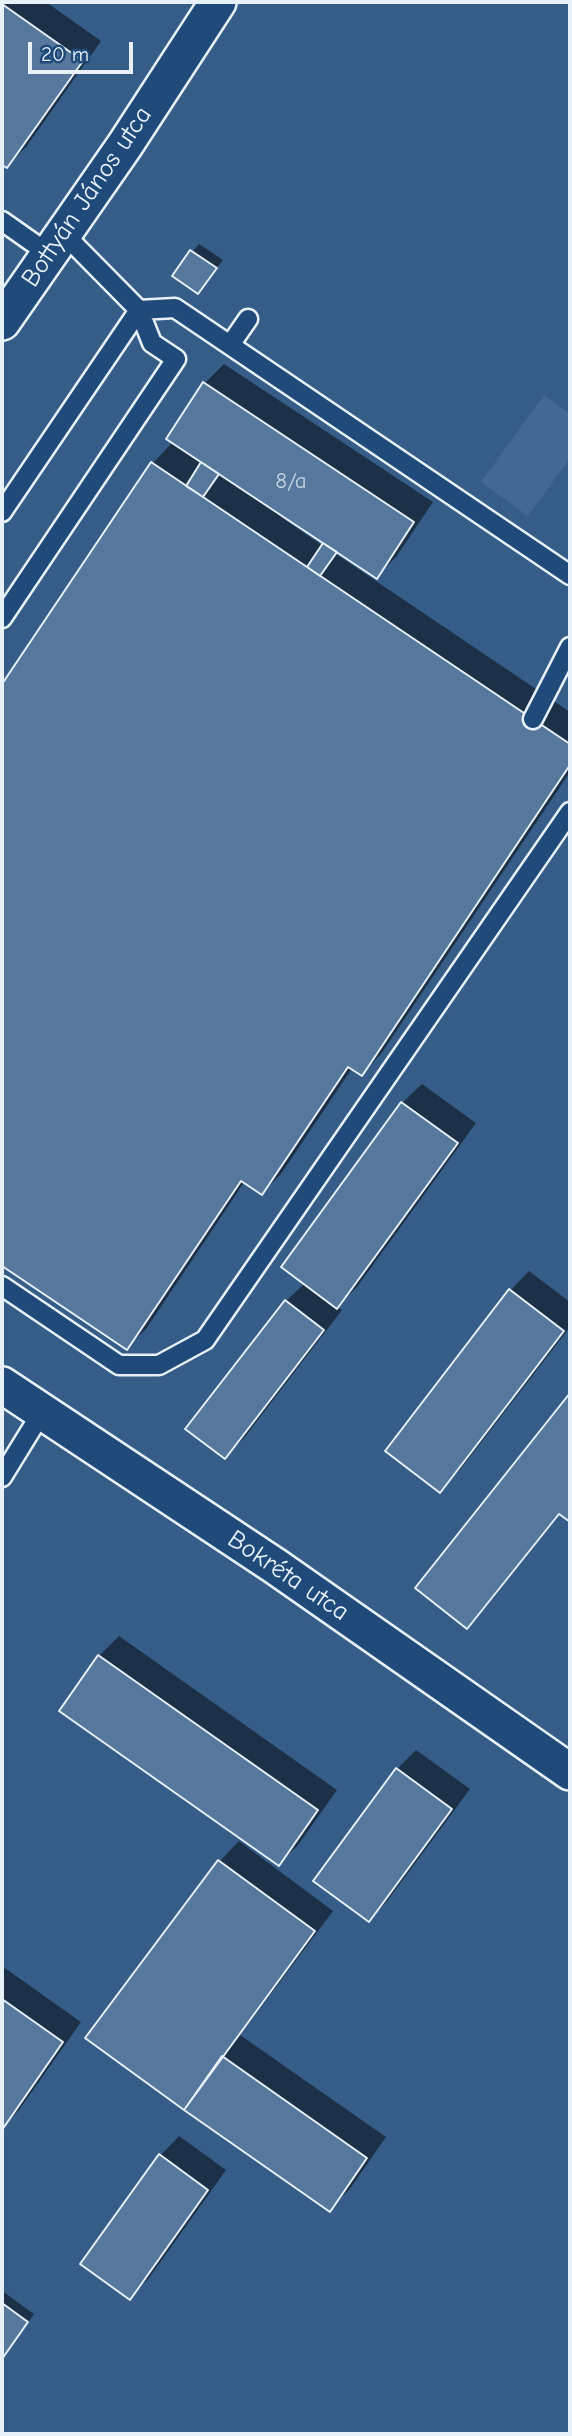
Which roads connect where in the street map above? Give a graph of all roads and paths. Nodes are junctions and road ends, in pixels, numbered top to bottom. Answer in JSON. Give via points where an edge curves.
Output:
{"nodes":[{"id":1,"x":212,"y":4,"type":"edge"},
{"id":2,"x":2,"y":221,"type":"edge"},
{"id":3,"x":56,"y":243,"type":"junction"},
{"id":4,"x":139,"y":310,"type":"junction"},
{"id":5,"x":248,"y":319,"type":"dead end"},
{"id":6,"x":2,"y":322,"type":"edge"},
{"id":7,"x":230,"y":345,"type":"junction"},
{"id":8,"x":2,"y":512,"type":"edge"},
{"id":9,"x":570,"y":575,"type":"edge"},
{"id":10,"x":2,"y":618,"type":"edge"},
{"id":11,"x":570,"y":647,"type":"edge"},
{"id":12,"x":533,"y":719,"type":"dead end"},
{"id":13,"x":570,"y":812,"type":"edge"},
{"id":14,"x":2,"y":1286,"type":"edge"},
{"id":15,"x":2,"y":1385,"type":"edge"},
{"id":16,"x":42,"y":1412,"type":"junction"},
{"id":17,"x":2,"y":1477,"type":"edge"},
{"id":18,"x":570,"y":1772,"type":"edge"}],
"edges":[{"from":1,"to":3,"type":"street","name":"Bottyán János utca"},
{"from":2,"to":3,"type":"lane"},
{"from":3,"to":4,"type":"lane"},
{"from":3,"to":6,"type":"street","name":"Bottyán János utca"},
{"from":4,"to":7,"type":"lane","via":[[175,308]]},
{"from":4,"to":8,"type":"lane"},
{"from":4,"to":10,"type":"lane","via":[[152,343],[176,359]]},
{"from":5,"to":7,"type":"lane"},
{"from":7,"to":9,"type":"lane"},
{"from":11,"to":12,"type":"lane"},
{"from":13,"to":14,"type":"lane","via":[[205,1340],[159,1365],[119,1365]]},
{"from":15,"to":16,"type":"street","name":"Bokréta utca"},
{"from":16,"to":17,"type":"lane"},
{"from":16,"to":18,"type":"street","name":"Bokréta utca","via":[[275,1566]]}]}
